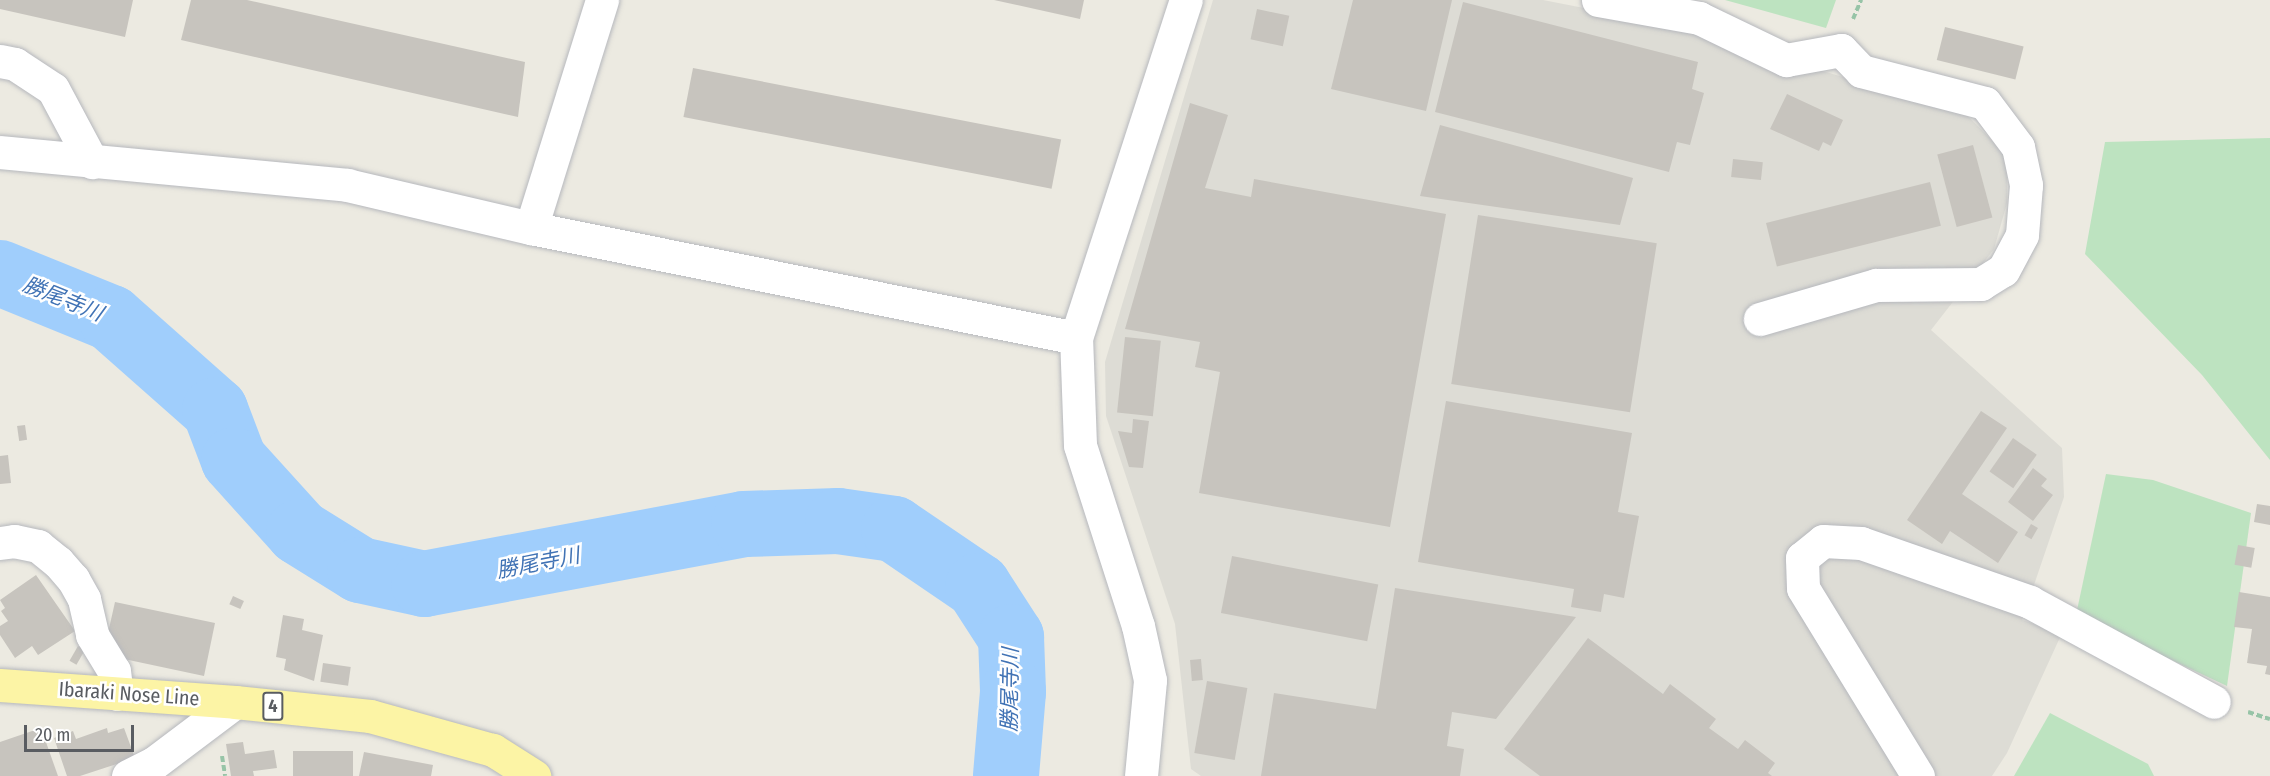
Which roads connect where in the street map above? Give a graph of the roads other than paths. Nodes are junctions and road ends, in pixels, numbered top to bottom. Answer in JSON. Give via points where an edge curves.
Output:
{"nodes":[{"id":1,"x":602,"y":0,"type":"edge"},
{"id":2,"x":1186,"y":0,"type":"edge"},
{"id":3,"x":1598,"y":0,"type":"edge"},
{"id":4,"x":0,"y":61,"type":"edge"},
{"id":5,"x":0,"y":152,"type":"edge"},
{"id":6,"x":92,"y":162,"type":"junction"},
{"id":7,"x":531,"y":228,"type":"junction"},
{"id":8,"x":1760,"y":319,"type":"dead end"},
{"id":9,"x":1076,"y":338,"type":"junction"},
{"id":10,"x":0,"y":543,"type":"edge"},
{"id":11,"x":0,"y":685,"type":"edge"},
{"id":12,"x":117,"y":694,"type":"junction"},
{"id":13,"x":235,"y":702,"type":"junction"},
{"id":14,"x":2214,"y":702,"type":"dead end"},
{"id":15,"x":498,"y":763,"type":"edge"},
{"id":16,"x":1146,"y":773,"type":"edge"},
{"id":17,"x":128,"y":776,"type":"edge"},
{"id":18,"x":534,"y":776,"type":"edge"},
{"id":19,"x":1918,"y":776,"type":"edge"}],
"edges":[{"from":1,"to":7,"type":"street"},
{"from":2,"to":9,"type":"street"},
{"from":3,"to":8,"type":"street","via":[[1699,18],[1786,60],[1841,50],[1861,71],[1985,103],[2018,147],[2026,185],[2022,235],[2003,270],[1982,284],[1876,285]]},
{"from":4,"to":6,"type":"street","via":[[15,63],[53,89]]},
{"from":5,"to":6,"type":"street"},
{"from":6,"to":7,"type":"street","via":[[347,185]]},
{"from":7,"to":9,"type":"street"},
{"from":9,"to":16,"type":"street","via":[[1080,445],[1138,626],[1150,680]]},
{"from":10,"to":12,"type":"street","via":[[14,541],[38,546],[73,579],[84,599],[92,635],[114,671]]},
{"from":11,"to":12,"type":"main road","name":"Ibaraki Nose Line","number":"4"},
{"from":12,"to":13,"type":"main road","name":"Ibaraki Nose Line","number":"4"},
{"from":13,"to":15,"type":"main road","name":"Ibaraki Nose Line","number":"4","via":[[370,716]]},
{"from":13,"to":17,"type":"street","via":[[154,763]]},
{"from":14,"to":19,"type":"street","via":[[2030,602],[1861,543],[1823,541],[1802,558],[1803,588]]},
{"from":15,"to":18,"type":"main road","name":"Ibaraki Nose Line","number":"4"}]}
